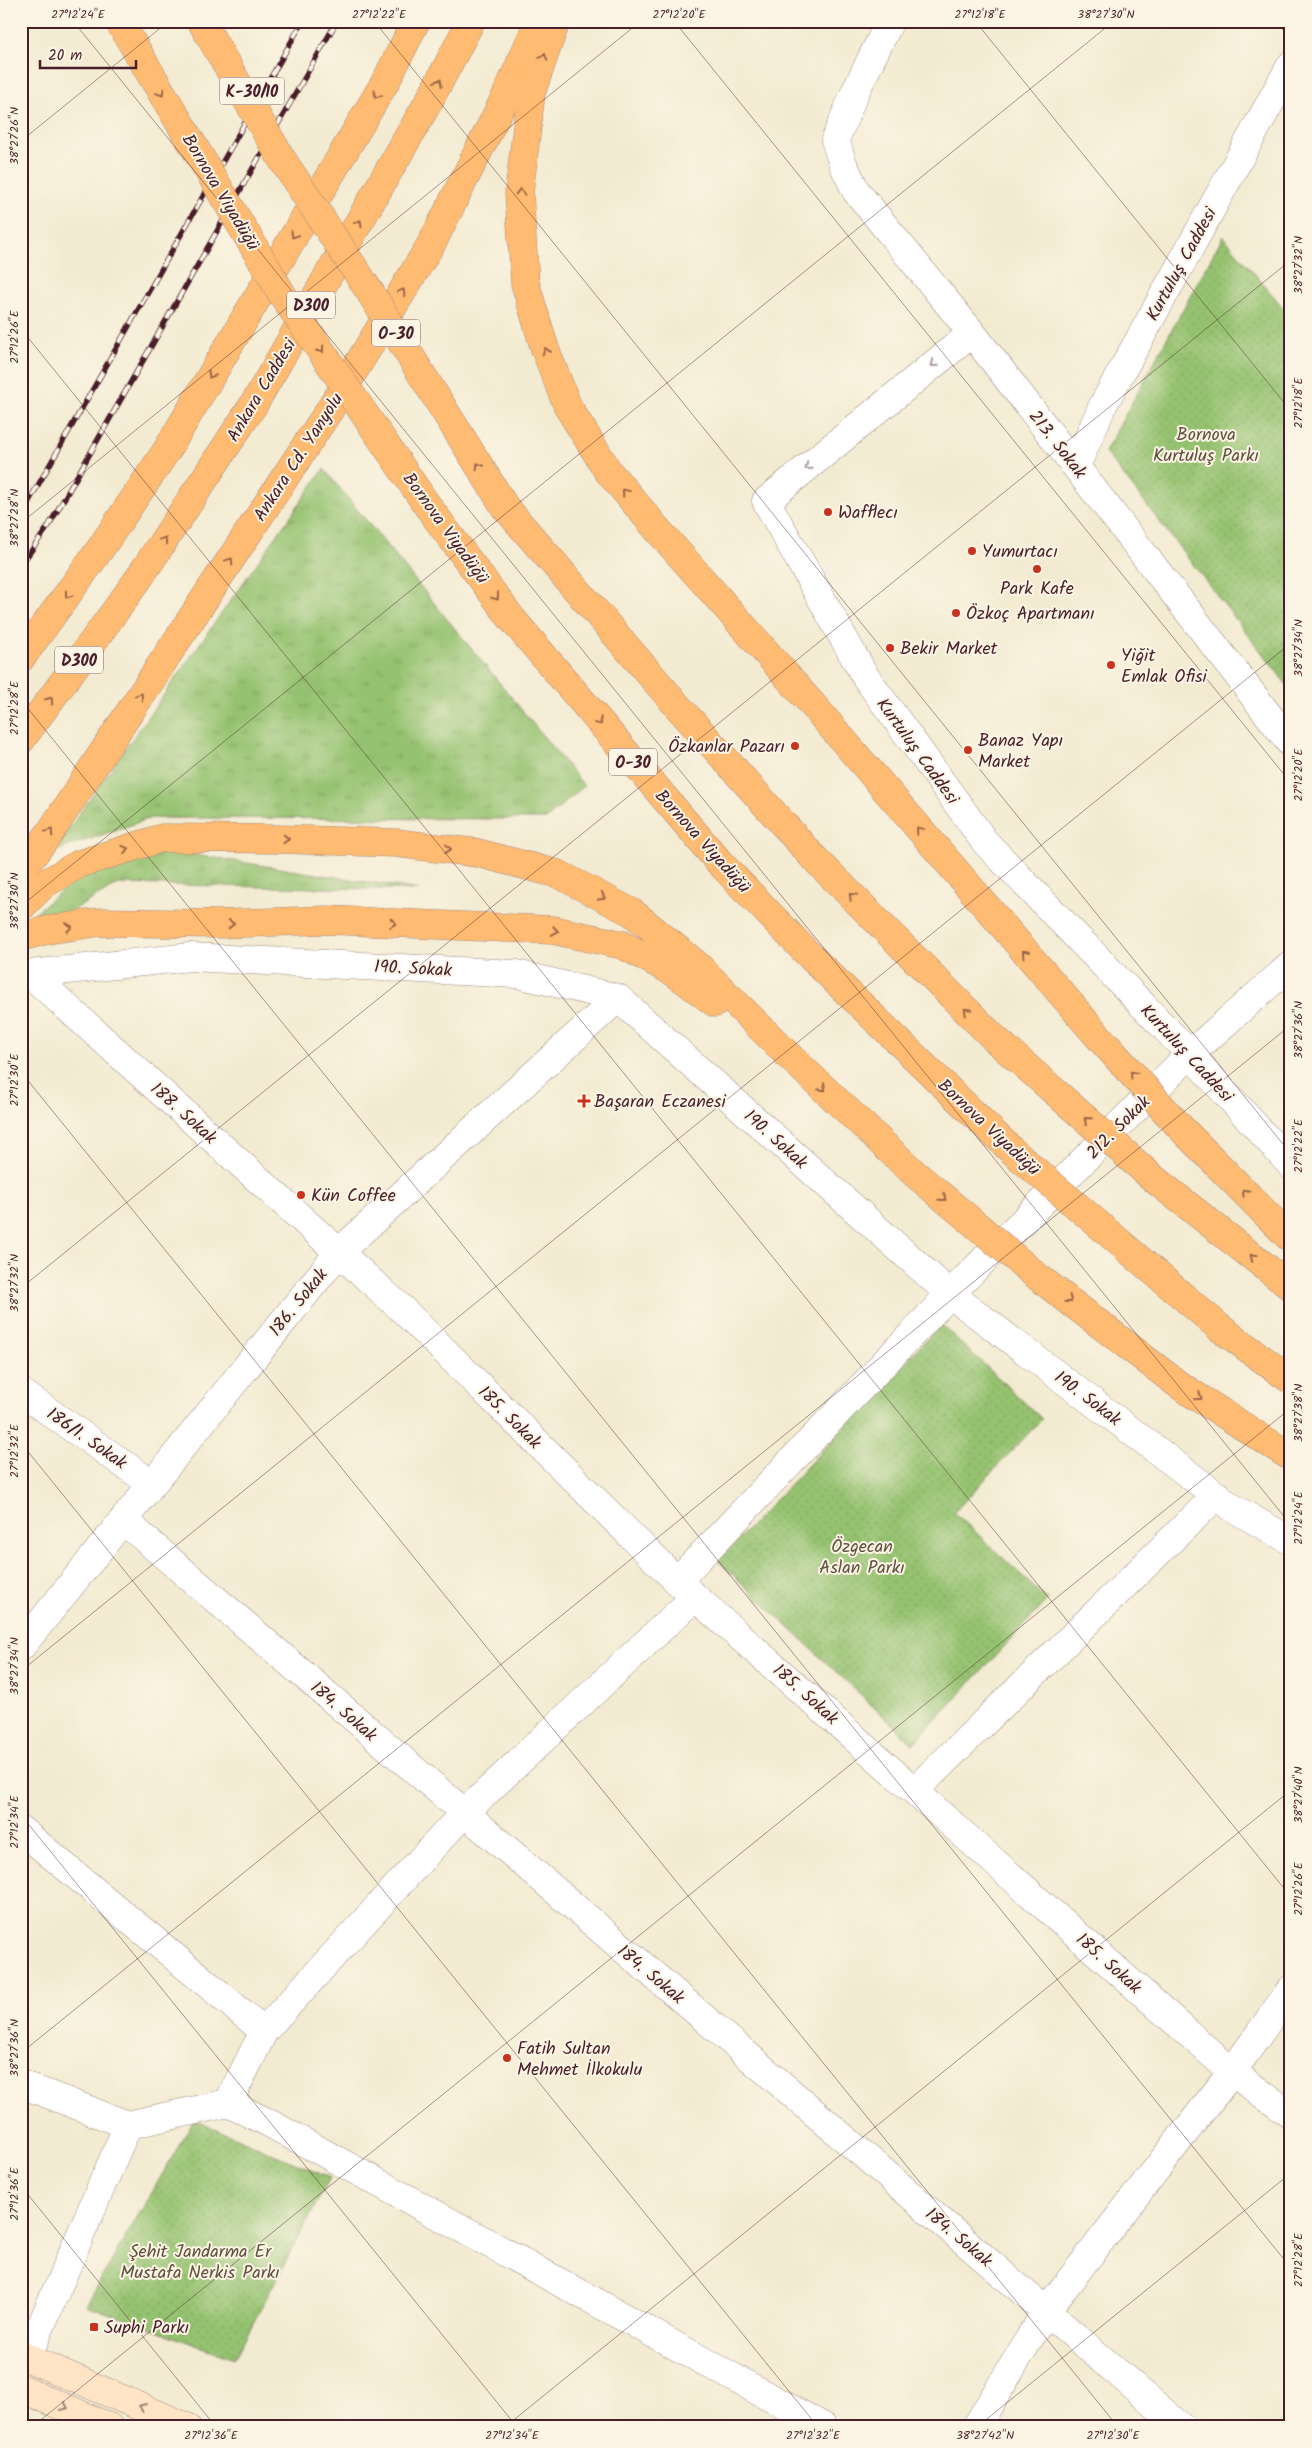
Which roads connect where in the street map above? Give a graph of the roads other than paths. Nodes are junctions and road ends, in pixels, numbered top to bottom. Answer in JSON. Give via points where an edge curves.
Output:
{"nodes":[{"id":1,"x":119,"y":21,"type":"edge"},
{"id":2,"x":201,"y":21,"type":"edge"},
{"id":3,"x":221,"y":21,"type":"edge"},
{"id":4,"x":416,"y":21,"type":"edge"},
{"id":5,"x":470,"y":21,"type":"edge"},
{"id":6,"x":539,"y":21,"type":"edge"},
{"id":7,"x":556,"y":21,"type":"edge"},
{"id":8,"x":890,"y":21,"type":"edge"},
{"id":9,"x":1291,"y":66,"type":"edge"},
{"id":10,"x":283,"y":161,"type":"junction"},
{"id":11,"x":972,"y":333,"type":"junction"},
{"id":12,"x":1076,"y":466,"type":"junction"},
{"id":13,"x":21,"y":658,"type":"edge"},
{"id":14,"x":21,"y":740,"type":"edge"},
{"id":15,"x":1290,"y":742,"type":"edge"},
{"id":16,"x":21,"y":871,"type":"edge"},
{"id":17,"x":21,"y":907,"type":"edge"},
{"id":18,"x":21,"y":938,"type":"edge"},
{"id":19,"x":1291,"y":964,"type":"edge"},
{"id":20,"x":30,"y":974,"type":"joint"},
{"id":21,"x":618,"y":998,"type":"junction"},
{"id":22,"x":1190,"y":1054,"type":"junction"},
{"id":23,"x":788,"y":1055,"type":"junction"},
{"id":24,"x":1291,"y":1165,"type":"edge"},
{"id":25,"x":1291,"y":1239,"type":"edge"},
{"id":26,"x":339,"y":1252,"type":"junction"},
{"id":27,"x":1291,"y":1287,"type":"edge"},
{"id":28,"x":950,"y":1294,"type":"junction"},
{"id":29,"x":1291,"y":1380,"type":"edge"},
{"id":30,"x":21,"y":1392,"type":"edge"},
{"id":31,"x":1291,"y":1457,"type":"edge"},
{"id":32,"x":152,"y":1484,"type":"junction"},
{"id":33,"x":1217,"y":1495,"type":"junction"},
{"id":34,"x":123,"y":1520,"type":"junction"},
{"id":35,"x":1291,"y":1541,"type":"edge"},
{"id":36,"x":686,"y":1589,"type":"junction"},
{"id":37,"x":21,"y":1647,"type":"edge"},
{"id":38,"x":915,"y":1790,"type":"junction"},
{"id":39,"x":463,"y":1814,"type":"junction"},
{"id":40,"x":21,"y":1830,"type":"edge"},
{"id":41,"x":1291,"y":1989,"type":"edge"},
{"id":42,"x":264,"y":2032,"type":"junction"},
{"id":43,"x":1232,"y":2072,"type":"junction"},
{"id":44,"x":21,"y":2084,"type":"edge"},
{"id":45,"x":228,"y":2103,"type":"junction"},
{"id":46,"x":1291,"y":2115,"type":"edge"},
{"id":47,"x":128,"y":2125,"type":"junction"},
{"id":48,"x":1046,"y":2311,"type":"junction"},
{"id":49,"x":24,"y":2357,"type":"edge"},
{"id":50,"x":21,"y":2388,"type":"edge"},
{"id":51,"x":109,"y":2427,"type":"edge"},
{"id":52,"x":187,"y":2427,"type":"edge"},
{"id":53,"x":824,"y":2427,"type":"edge"},
{"id":54,"x":976,"y":2427,"type":"edge"},
{"id":55,"x":1181,"y":2427,"type":"edge"}],
"edges":[{"from":1,"to":29,"type":"main road","name":"Bornova Viyadüğü","number":"O-30","one_way":true,"bridge":true,"via":[[282,294],[429,508],[512,619],[720,863],[811,957],[1010,1149],[1220,1328]]},
{"from":2,"to":10,"type":"main road","number":"O-30","bridge":true},
{"from":3,"to":10,"type":"main road","number":"K-30/10","bridge":true},
{"from":4,"to":13,"type":"main road","number":"D300","one_way":true,"via":[[387,79],[167,450],[96,556]]},
{"from":14,"to":5,"type":"main road","name":"Ankara Caddesi","number":"D300","one_way":true,"via":[[137,581],[254,404],[429,101]]},
{"from":16,"to":6,"type":"main road","name":"Ankara Cd. Yanyolu","one_way":true,"via":[[338,398],[433,241],[506,96]]},
{"from":25,"to":7,"type":"main road","one_way":true,"bridge":true,"via":[[1179,1126],[1097,1035],[608,471],[568,407],[525,283],[519,193],[531,93]]},
{"from":8,"to":11,"type":"street","name":"213. Sokak","via":[[835,140],[856,191]]},
{"from":9,"to":12,"type":"street","name":"Kurtuluş Caddesi","via":[[1104,405]]},
{"from":27,"to":10,"type":"main road","number":"O-30","one_way":true,"bridge":true,"via":[[1154,1180],[995,1039],[812,856],[505,507]]},
{"from":11,"to":12,"type":"street","name":"213. Sokak"},
{"from":11,"to":22,"type":"street","name":"Kurtuluş Caddesi","one_way":true,"via":[[766,501],[864,676],[985,842]]},
{"from":12,"to":15,"type":"street","name":"213. Sokak"},
{"from":17,"to":23,"type":"main road","one_way":true,"via":[[44,884],[79,864],[162,838],[396,843],[478,853],[558,874],[633,913],[697,965]]},
{"from":18,"to":23,"type":"main road","one_way":true,"via":[[47,930],[101,922],[218,924],[326,920],[553,930],[623,945],[675,973]]},
{"from":19,"to":22,"type":"street","name":"212. Sokak"},
{"from":20,"to":21,"type":"street","name":"190. Sokak","via":[[190,956],[517,974]]},
{"from":20,"to":26,"type":"street","name":"188. Sokak"},
{"from":21,"to":26,"type":"street","name":"186. Sokak"},
{"from":21,"to":28,"type":"street","name":"190. Sokak"},
{"from":22,"to":24,"type":"street","name":"Kurtuluş Caddesi"},
{"from":22,"to":28,"type":"street","name":"212. Sokak"},
{"from":23,"to":31,"type":"main road","one_way":true,"bridge":true,"via":[[914,1173],[1038,1277],[1179,1385]]},
{"from":26,"to":32,"type":"street","name":"186. Sokak"},
{"from":26,"to":36,"type":"street","name":"185. Sokak","via":[[403,1310]]},
{"from":28,"to":33,"type":"street","name":"190. Sokak"},
{"from":28,"to":36,"type":"street","name":"212. Sokak"},
{"from":30,"to":32,"type":"street","name":"186/1. Sokak"},
{"from":32,"to":34,"type":"street","name":"186. Sokak"},
{"from":33,"to":35,"type":"street","name":"190. Sokak","via":[[1233,1508]]},
{"from":33,"to":38,"type":"street"},
{"from":34,"to":37,"type":"street","name":"186. Sokak"},
{"from":34,"to":39,"type":"street","name":"184. Sokak"},
{"from":36,"to":38,"type":"street","name":"185. Sokak"},
{"from":36,"to":39,"type":"street","name":"212. Sokak"},
{"from":38,"to":43,"type":"street","name":"185. Sokak"},
{"from":39,"to":42,"type":"street","name":"212. Sokak"},
{"from":39,"to":48,"type":"street","name":"184. Sokak"},
{"from":40,"to":42,"type":"street"},
{"from":41,"to":43,"type":"street"},
{"from":42,"to":45,"type":"street","name":"212. Sokak"},
{"from":43,"to":46,"type":"street","name":"185. Sokak"},
{"from":43,"to":48,"type":"street"},
{"from":44,"to":47,"type":"street"},
{"from":45,"to":47,"type":"street"},
{"from":45,"to":53,"type":"street"},
{"from":47,"to":49,"type":"street"},
{"from":48,"to":54,"type":"street"},
{"from":48,"to":55,"type":"street","name":"184. Sokak"},
{"from":52,"to":49,"type":"main road","one_way":true},
{"from":50,"to":51,"type":"main road","one_way":true}]}
